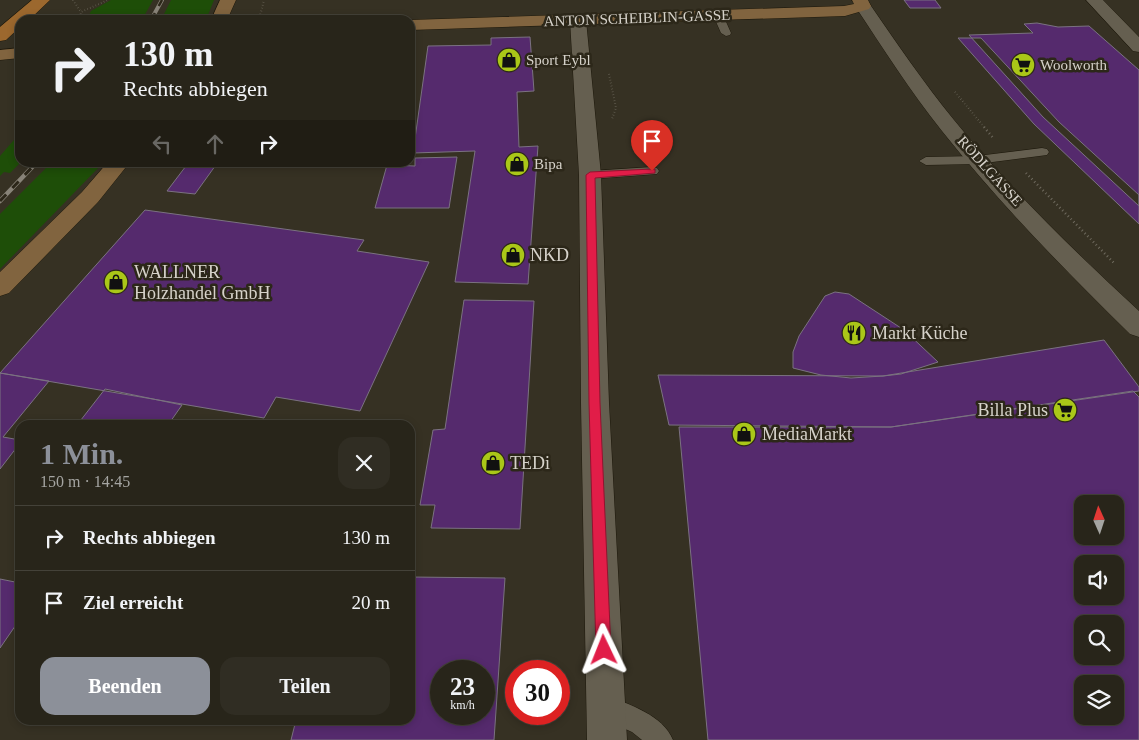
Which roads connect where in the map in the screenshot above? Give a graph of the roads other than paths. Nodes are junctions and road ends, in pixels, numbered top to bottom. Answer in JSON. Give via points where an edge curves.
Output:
{"nodes":[{"id":1,"x":42,"y":0,"type":"edge"},
{"id":2,"x":228,"y":0,"type":"edge"},
{"id":3,"x":1094,"y":0,"type":"edge"},
{"id":4,"x":862,"y":3,"type":"edge"},
{"id":5,"x":24,"y":15,"type":"edge"},
{"id":6,"x":221,"y":15,"type":"edge"},
{"id":7,"x":718,"y":15,"type":"junction"},
{"id":8,"x":578,"y":20,"type":"junction"},
{"id":9,"x":15,"y":23,"type":"edge"},
{"id":10,"x":415,"y":25,"type":"edge"},
{"id":11,"x":726,"y":33,"type":"dead end"},
{"id":12,"x":0,"y":36,"type":"edge"},
{"id":13,"x":1139,"y":47,"type":"edge"},
{"id":14,"x":15,"y":54,"type":"edge"},
{"id":15,"x":0,"y":55,"type":"edge"},
{"id":16,"x":1042,"y":152,"type":"dead end"},
{"id":17,"x":977,"y":160,"type":"junction"},
{"id":18,"x":926,"y":161,"type":"dead end"},
{"id":19,"x":116,"y":167,"type":"edge"},
{"id":20,"x":652,"y":171,"type":"dead end"},
{"id":21,"x":590,"y":175,"type":"junction"},
{"id":22,"x":0,"y":287,"type":"edge"},
{"id":23,"x":1139,"y":326,"type":"edge"},
{"id":24,"x":606,"y":707,"type":"junction"},
{"id":25,"x":607,"y":740,"type":"edge"},
{"id":26,"x":661,"y":740,"type":"edge"}],
"edges":[{"from":1,"to":5,"type":"main road"},
{"from":2,"to":6,"type":"street"},
{"from":3,"to":13,"type":"street"},
{"from":4,"to":7,"type":"street","name":"ANTON SCHEIBLIN-GASSE","via":[[845,11]]},
{"from":4,"to":17,"type":"street","name":"RÖDLGASSE","via":[[920,87]]},
{"from":7,"to":8,"type":"street","name":"ANTON SCHEIBLIN-GASSE"},
{"from":7,"to":11,"type":"lane"},
{"from":8,"to":10,"type":"street","name":"ANTON SCHEIBLIN-GASSE"},
{"from":8,"to":21,"type":"street"},
{"from":9,"to":12,"type":"main road"},
{"from":14,"to":15,"type":"street"},
{"from":16,"to":17,"type":"lane"},
{"from":17,"to":18,"type":"lane"},
{"from":17,"to":23,"type":"street","name":"RÖDLGASSE","via":[[1102,292]]},
{"from":19,"to":22,"type":"street"},
{"from":20,"to":21,"type":"lane"},
{"from":21,"to":24,"type":"street","via":[[594,403]]},
{"from":24,"to":25,"type":"street"},
{"from":24,"to":26,"type":"lane","via":[[641,724]]}]}
